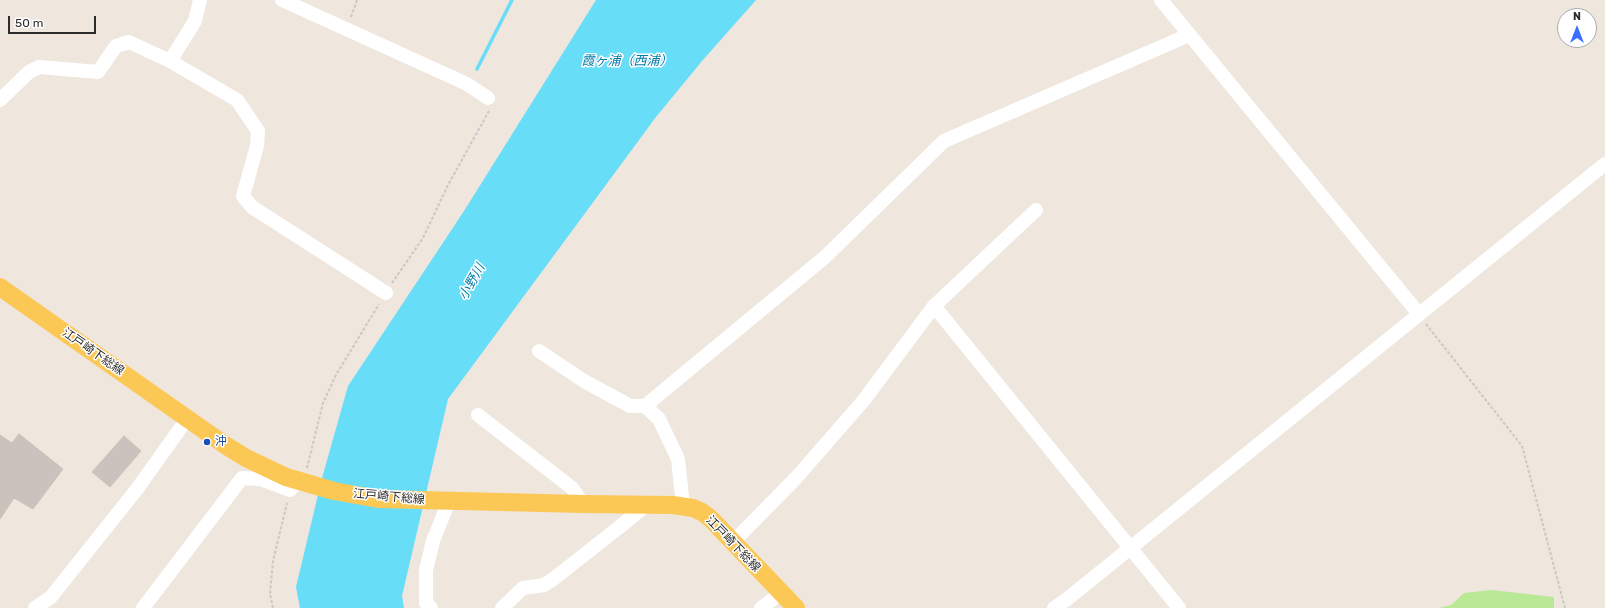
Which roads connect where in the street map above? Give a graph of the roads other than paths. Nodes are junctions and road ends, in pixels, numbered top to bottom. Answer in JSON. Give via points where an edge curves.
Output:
{"nodes":[{"id":1,"x":200,"y":0,"type":"edge"},
{"id":2,"x":282,"y":0,"type":"edge"},
{"id":3,"x":1161,"y":0,"type":"edge"},
{"id":4,"x":1189,"y":35,"type":"junction"},
{"id":5,"x":170,"y":61,"type":"junction"},
{"id":6,"x":488,"y":98,"type":"road end"},
{"id":7,"x":0,"y":100,"type":"edge"},
{"id":8,"x":1605,"y":164,"type":"edge"},
{"id":9,"x":1036,"y":210,"type":"dead end"},
{"id":10,"x":0,"y":287,"type":"edge"},
{"id":11,"x":386,"y":293,"type":"road end"},
{"id":12,"x":934,"y":306,"type":"junction"},
{"id":13,"x":1419,"y":314,"type":"junction"},
{"id":14,"x":539,"y":351,"type":"dead end"},
{"id":15,"x":645,"y":406,"type":"junction"},
{"id":16,"x":478,"y":415,"type":"dead end"},
{"id":17,"x":187,"y":419,"type":"junction"},
{"id":18,"x":305,"y":483,"type":"junction"},
{"id":19,"x":445,"y":501,"type":"junction"},
{"id":20,"x":583,"y":504,"type":"junction"},
{"id":21,"x":646,"y":505,"type":"junction"},
{"id":22,"x":683,"y":506,"type":"junction"},
{"id":23,"x":732,"y":543,"type":"junction"},
{"id":24,"x":1130,"y":548,"type":"junction"},
{"id":25,"x":781,"y":594,"type":"junction"},
{"id":26,"x":35,"y":608,"type":"edge"},
{"id":27,"x":144,"y":608,"type":"edge"},
{"id":28,"x":431,"y":608,"type":"edge"},
{"id":29,"x":502,"y":608,"type":"edge"},
{"id":30,"x":761,"y":608,"type":"edge"},
{"id":31,"x":796,"y":608,"type":"edge"},
{"id":32,"x":1054,"y":608,"type":"edge"},
{"id":33,"x":1179,"y":608,"type":"edge"}],
"edges":[{"from":1,"to":5,"type":"street","via":[[195,21]]},
{"from":2,"to":6,"type":"street","via":[[467,84]]},
{"from":3,"to":4,"type":"street"},
{"from":4,"to":13,"type":"street"},
{"from":4,"to":15,"type":"street","via":[[944,141],[825,257]]},
{"from":5,"to":7,"type":"street","via":[[129,42],[116,46],[98,72],[39,67],[29,72]]},
{"from":5,"to":11,"type":"street","via":[[237,100],[258,131],[257,146],[243,196],[252,207]]},
{"from":8,"to":13,"type":"street"},
{"from":9,"to":12,"type":"street"},
{"from":10,"to":17,"type":"main road","name":"江戸崎下総線"},
{"from":12,"to":23,"type":"street","via":[[864,400],[796,478]]},
{"from":12,"to":24,"type":"street"},
{"from":13,"to":24,"type":"street"},
{"from":14,"to":15,"type":"street","via":[[584,381],[630,406]]},
{"from":15,"to":22,"type":"street","via":[[659,419],[678,459]]},
{"from":16,"to":20,"type":"street","via":[[572,488]]},
{"from":17,"to":18,"type":"main road","name":"江戸崎下総線","via":[[246,458]]},
{"from":17,"to":26,"type":"street","via":[[137,489],[51,597]]},
{"from":18,"to":19,"type":"main road","name":"江戸崎下総線","via":[[334,492],[378,499]]},
{"from":18,"to":27,"type":"street","via":[[290,490],[260,479],[242,478]]},
{"from":19,"to":20,"type":"main road","name":"江戸崎下総線"},
{"from":19,"to":28,"type":"street","via":[[426,570],[426,603]]},
{"from":20,"to":21,"type":"main road","name":"江戸崎下総線"},
{"from":21,"to":22,"type":"main road","name":"江戸崎下総線"},
{"from":21,"to":29,"type":"street","via":[[552,580],[544,585],[522,588]]},
{"from":22,"to":23,"type":"main road","name":"江戸崎下総線","via":[[702,512]]},
{"from":23,"to":25,"type":"main road","name":"江戸崎下総線"},
{"from":24,"to":32,"type":"street"},
{"from":24,"to":33,"type":"street"},
{"from":25,"to":30,"type":"street"},
{"from":25,"to":31,"type":"main road","name":"江戸崎下総線"}]}
